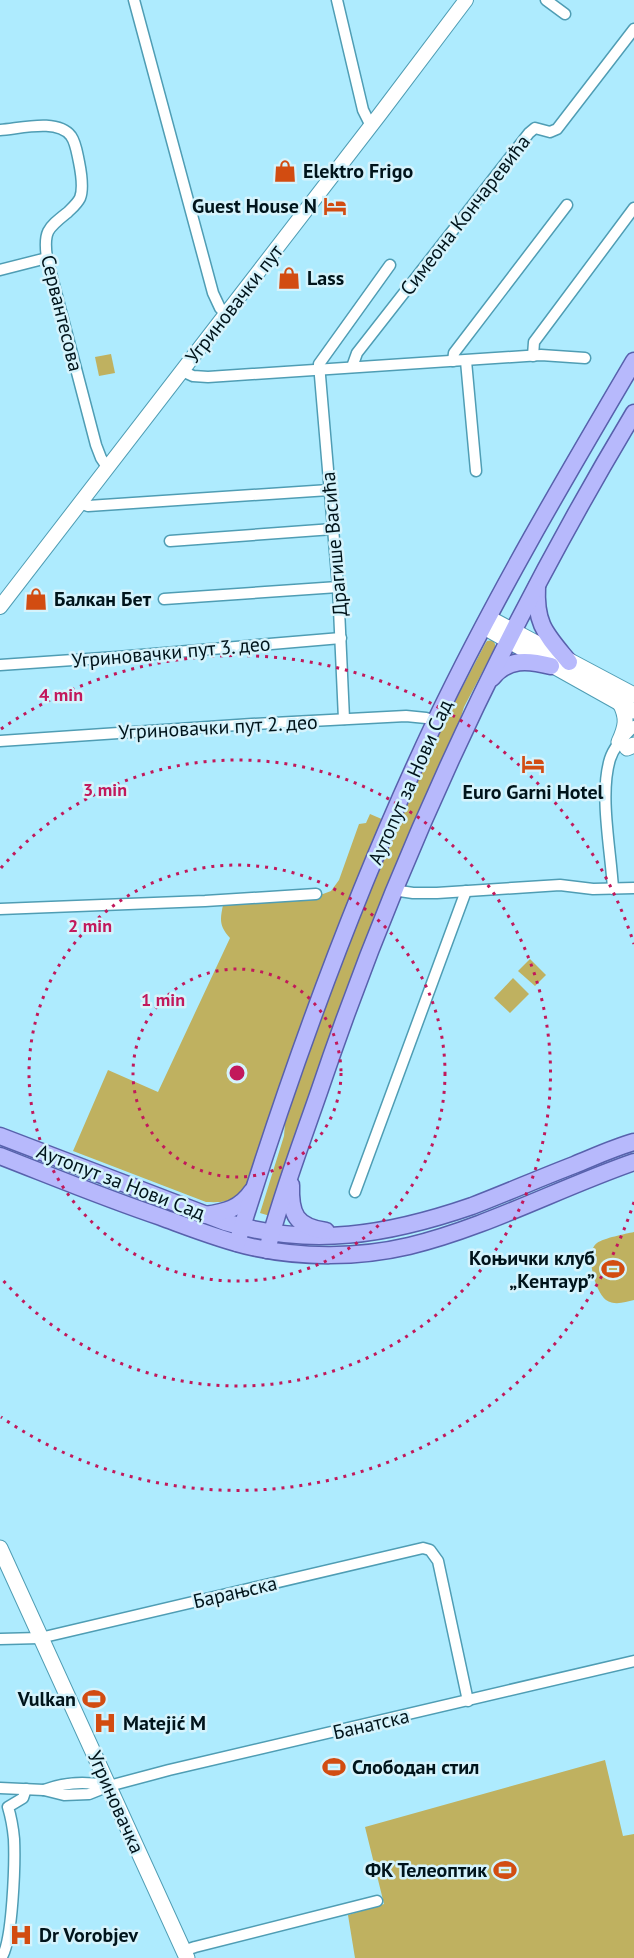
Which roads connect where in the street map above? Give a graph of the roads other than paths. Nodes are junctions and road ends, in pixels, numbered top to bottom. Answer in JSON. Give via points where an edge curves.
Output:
{"nodes":[{"id":1,"x":134,"y":0,"type":"edge"},
{"id":2,"x":337,"y":0,"type":"edge"},
{"id":3,"x":466,"y":0,"type":"edge"},
{"id":4,"x":546,"y":0,"type":"edge"},
{"id":5,"x":565,"y":14,"type":"dead end"},
{"id":6,"x":634,"y":29,"type":"edge"},
{"id":7,"x":371,"y":126,"type":"junction"},
{"id":8,"x":0,"y":130,"type":"edge"},
{"id":9,"x":567,"y":205,"type":"dead end"},
{"id":10,"x":634,"y":207,"type":"edge"},
{"id":11,"x":47,"y":258,"type":"junction"},
{"id":12,"x":390,"y":265,"type":"dead end"},
{"id":13,"x":0,"y":270,"type":"edge"},
{"id":14,"x":226,"y":314,"type":"junction"},
{"id":15,"x":533,"y":356,"type":"junction"},
{"id":16,"x":585,"y":358,"type":"dead end"},
{"id":17,"x":453,"y":361,"type":"junction"},
{"id":18,"x":466,"y":361,"type":"junction"},
{"id":19,"x":634,"y":361,"type":"edge"},
{"id":20,"x":352,"y":367,"type":"junction"},
{"id":21,"x":319,"y":369,"type":"junction"},
{"id":22,"x":182,"y":371,"type":"junction"},
{"id":23,"x":634,"y":413,"type":"edge"},
{"id":24,"x":107,"y":466,"type":"junction"},
{"id":25,"x":476,"y":471,"type":"dead end"},
{"id":26,"x":329,"y":490,"type":"junction"},
{"id":27,"x":80,"y":503,"type":"junction"},
{"id":28,"x":333,"y":529,"type":"junction"},
{"id":29,"x":170,"y":542,"type":"dead end"},
{"id":30,"x":537,"y":582,"type":"junction"},
{"id":31,"x":338,"y":587,"type":"junction"},
{"id":32,"x":164,"y":599,"type":"dead end"},
{"id":33,"x":0,"y":607,"type":"edge"},
{"id":34,"x":487,"y":622,"type":"junction"},
{"id":35,"x":510,"y":634,"type":"junction"},
{"id":36,"x":341,"y":638,"type":"junction"},
{"id":37,"x":570,"y":662,"type":"junction"},
{"id":38,"x":0,"y":665,"type":"edge"},
{"id":39,"x":551,"y":666,"type":"junction"},
{"id":40,"x":481,"y":694,"type":"junction"},
{"id":41,"x":629,"y":695,"type":"edge"},
{"id":42,"x":634,"y":711,"type":"edge"},
{"id":43,"x":344,"y":719,"type":"junction"},
{"id":44,"x":436,"y":721,"type":"junction"},
{"id":45,"x":634,"y":726,"type":"edge"},
{"id":46,"x":0,"y":741,"type":"edge"},
{"id":47,"x":627,"y":745,"type":"edge"},
{"id":48,"x":634,"y":888,"type":"edge"},
{"id":49,"x":614,"y":889,"type":"junction"},
{"id":50,"x":393,"y":890,"type":"junction"},
{"id":51,"x":466,"y":891,"type":"junction"},
{"id":52,"x":316,"y":894,"type":"dead end"},
{"id":53,"x":0,"y":909,"type":"edge"},
{"id":54,"x":0,"y":1136,"type":"edge"},
{"id":55,"x":634,"y":1142,"type":"edge"},
{"id":56,"x":0,"y":1156,"type":"edge"},
{"id":57,"x":634,"y":1162,"type":"edge"},
{"id":58,"x":291,"y":1172,"type":"junction"},
{"id":59,"x":257,"y":1183,"type":"junction"},
{"id":60,"x":355,"y":1192,"type":"dead end"},
{"id":61,"x":204,"y":1215,"type":"junction"},
{"id":62,"x":354,"y":1234,"type":"junction"},
{"id":63,"x":240,"y":1235,"type":"junction"},
{"id":64,"x":269,"y":1241,"type":"junction"},
{"id":65,"x":0,"y":1548,"type":"edge"},
{"id":66,"x":40,"y":1638,"type":"junction"},
{"id":67,"x":0,"y":1639,"type":"edge"},
{"id":68,"x":634,"y":1661,"type":"edge"},
{"id":69,"x":468,"y":1701,"type":"junction"},
{"id":70,"x":109,"y":1786,"type":"junction"},
{"id":71,"x":0,"y":1788,"type":"edge"},
{"id":72,"x":26,"y":1789,"type":"junction"},
{"id":73,"x":377,"y":1901,"type":"dead end"},
{"id":74,"x":185,"y":1955,"type":"edge"},
{"id":75,"x":2,"y":1958,"type":"edge"}],
"edges":[{"from":1,"to":14,"type":"street","via":[[213,293]]},
{"from":2,"to":7,"type":"street","via":[[363,110]]},
{"from":3,"to":7,"type":"street","name":"Угриновачки пут"},
{"from":4,"to":5,"type":"street"},
{"from":6,"to":20,"type":"street","name":"Симеона Кончаревића","via":[[557,129],[549,132],[535,128],[529,133],[357,353]]},
{"from":7,"to":14,"type":"street","name":"Угриновачки пут"},
{"from":8,"to":11,"type":"street","name":"Сервантесова","via":[[54,126],[74,141],[81,197],[47,231]]},
{"from":9,"to":17,"type":"street","via":[[454,352]]},
{"from":10,"to":15,"type":"street","via":[[534,342]]},
{"from":11,"to":13,"type":"street"},
{"from":11,"to":24,"type":"street","name":"Сервантесова","via":[[96,445]]},
{"from":12,"to":21,"type":"street","via":[[320,360]]},
{"from":14,"to":22,"type":"street","name":"Угриновачки пут"},
{"from":15,"to":16,"type":"street"},
{"from":15,"to":18,"type":"street"},
{"from":17,"to":18,"type":"street"},
{"from":17,"to":20,"type":"street"},
{"from":18,"to":25,"type":"street"},
{"from":19,"to":34,"type":"main road","name":"Аутопут за Нови Сад"},
{"from":20,"to":21,"type":"street"},
{"from":21,"to":22,"type":"street","via":[[208,377]]},
{"from":21,"to":26,"type":"street","name":"Драгише Васића"},
{"from":22,"to":24,"type":"street","name":"Угриновачки пут"},
{"from":23,"to":30,"type":"main road","name":"Аутопут за Нови Сад"},
{"from":24,"to":27,"type":"street","name":"Угриновачки пут"},
{"from":26,"to":27,"type":"street","via":[[88,506]]},
{"from":26,"to":28,"type":"street","name":"Драгише Васића"},
{"from":27,"to":33,"type":"street","name":"Угриновачки пут"},
{"from":28,"to":29,"type":"street"},
{"from":28,"to":31,"type":"street","name":"Драгише Васића"},
{"from":30,"to":35,"type":"main road","name":"Аутопут за Нови Сад"},
{"from":30,"to":37,"type":"main road","via":[[540,622]]},
{"from":31,"to":32,"type":"street"},
{"from":31,"to":36,"type":"street","name":"Драгише Васића"},
{"from":34,"to":35,"type":"main road"},
{"from":34,"to":44,"type":"main road","name":"Аутопут за Нови Сад"},
{"from":35,"to":37,"type":"main road"},
{"from":35,"to":39,"type":"main road"},
{"from":35,"to":40,"type":"main road","name":"Аутопут за Нови Сад"},
{"from":36,"to":38,"type":"street","name":"Угриновачки пут 3. део"},
{"from":36,"to":43,"type":"street","name":"Драгише Васића"},
{"from":37,"to":41,"type":"main road"},
{"from":39,"to":40,"type":"main road","via":[[535,661],[514,662],[495,675]]},
{"from":39,"to":41,"type":"main road"},
{"from":40,"to":50,"type":"main road","name":"Аутопут за Нови Сад"},
{"from":41,"to":42,"type":"main road"},
{"from":41,"to":47,"type":"main road"},
{"from":43,"to":44,"type":"street","name":"Угриновачки пут 2. део","via":[[415,717]]},
{"from":43,"to":46,"type":"street","name":"Угриновачки пут 2. део"},
{"from":44,"to":59,"type":"main road","name":"Аутопут за Нови Сад","via":[[352,912],[306,1034]]},
{"from":45,"to":47,"type":"street"},
{"from":47,"to":49,"type":"street","via":[[610,759],[606,789]]},
{"from":48,"to":49,"type":"street"},
{"from":49,"to":51,"type":"street","via":[[560,885]]},
{"from":50,"to":51,"type":"street"},
{"from":50,"to":58,"type":"main road","name":"Аутопут за Нови Сад"},
{"from":51,"to":60,"type":"street"},
{"from":52,"to":53,"type":"street"},
{"from":54,"to":61,"type":"main road","name":"Аутопут за Нови Сад"},
{"from":55,"to":62,"type":"main road","via":[[474,1205],[406,1226]]},
{"from":56,"to":63,"type":"main road","name":"Аутопут за Нови Сад","via":[[144,1212]]},
{"from":57,"to":64,"type":"main road","via":[[410,1246],[340,1255]]},
{"from":58,"to":62,"type":"main road","via":[[292,1205],[299,1221],[316,1230]]},
{"from":58,"to":64,"type":"main road","name":"Аутопут за Нови Сад"},
{"from":59,"to":61,"type":"main road","via":[[235,1208]]},
{"from":59,"to":63,"type":"main road","name":"Аутопут за Нови Сад"},
{"from":61,"to":63,"type":"main road","name":"Аутопут за Нови Сад"},
{"from":62,"to":64,"type":"main road"},
{"from":63,"to":64,"type":"main road","name":"Аутопут за Нови Сад"},
{"from":65,"to":66,"type":"main road","name":"Угриновачка"},
{"from":66,"to":67,"type":"street","name":"Барањска"},
{"from":66,"to":69,"type":"street","name":"Барањска","via":[[423,1548],[436,1557],[441,1572]]},
{"from":66,"to":70,"type":"main road","name":"Угриновачка"},
{"from":68,"to":69,"type":"street","name":"Банатска"},
{"from":69,"to":70,"type":"street","name":"Банатска"},
{"from":70,"to":72,"type":"street","via":[[86,1782],[44,1790]]},
{"from":70,"to":74,"type":"main road","name":"Угриновачка"},
{"from":71,"to":72,"type":"street"},
{"from":72,"to":75,"type":"street","via":[[23,1798],[8,1807],[14,1842],[10,1923]]},
{"from":73,"to":74,"type":"street","via":[[200,1945]]}]}
